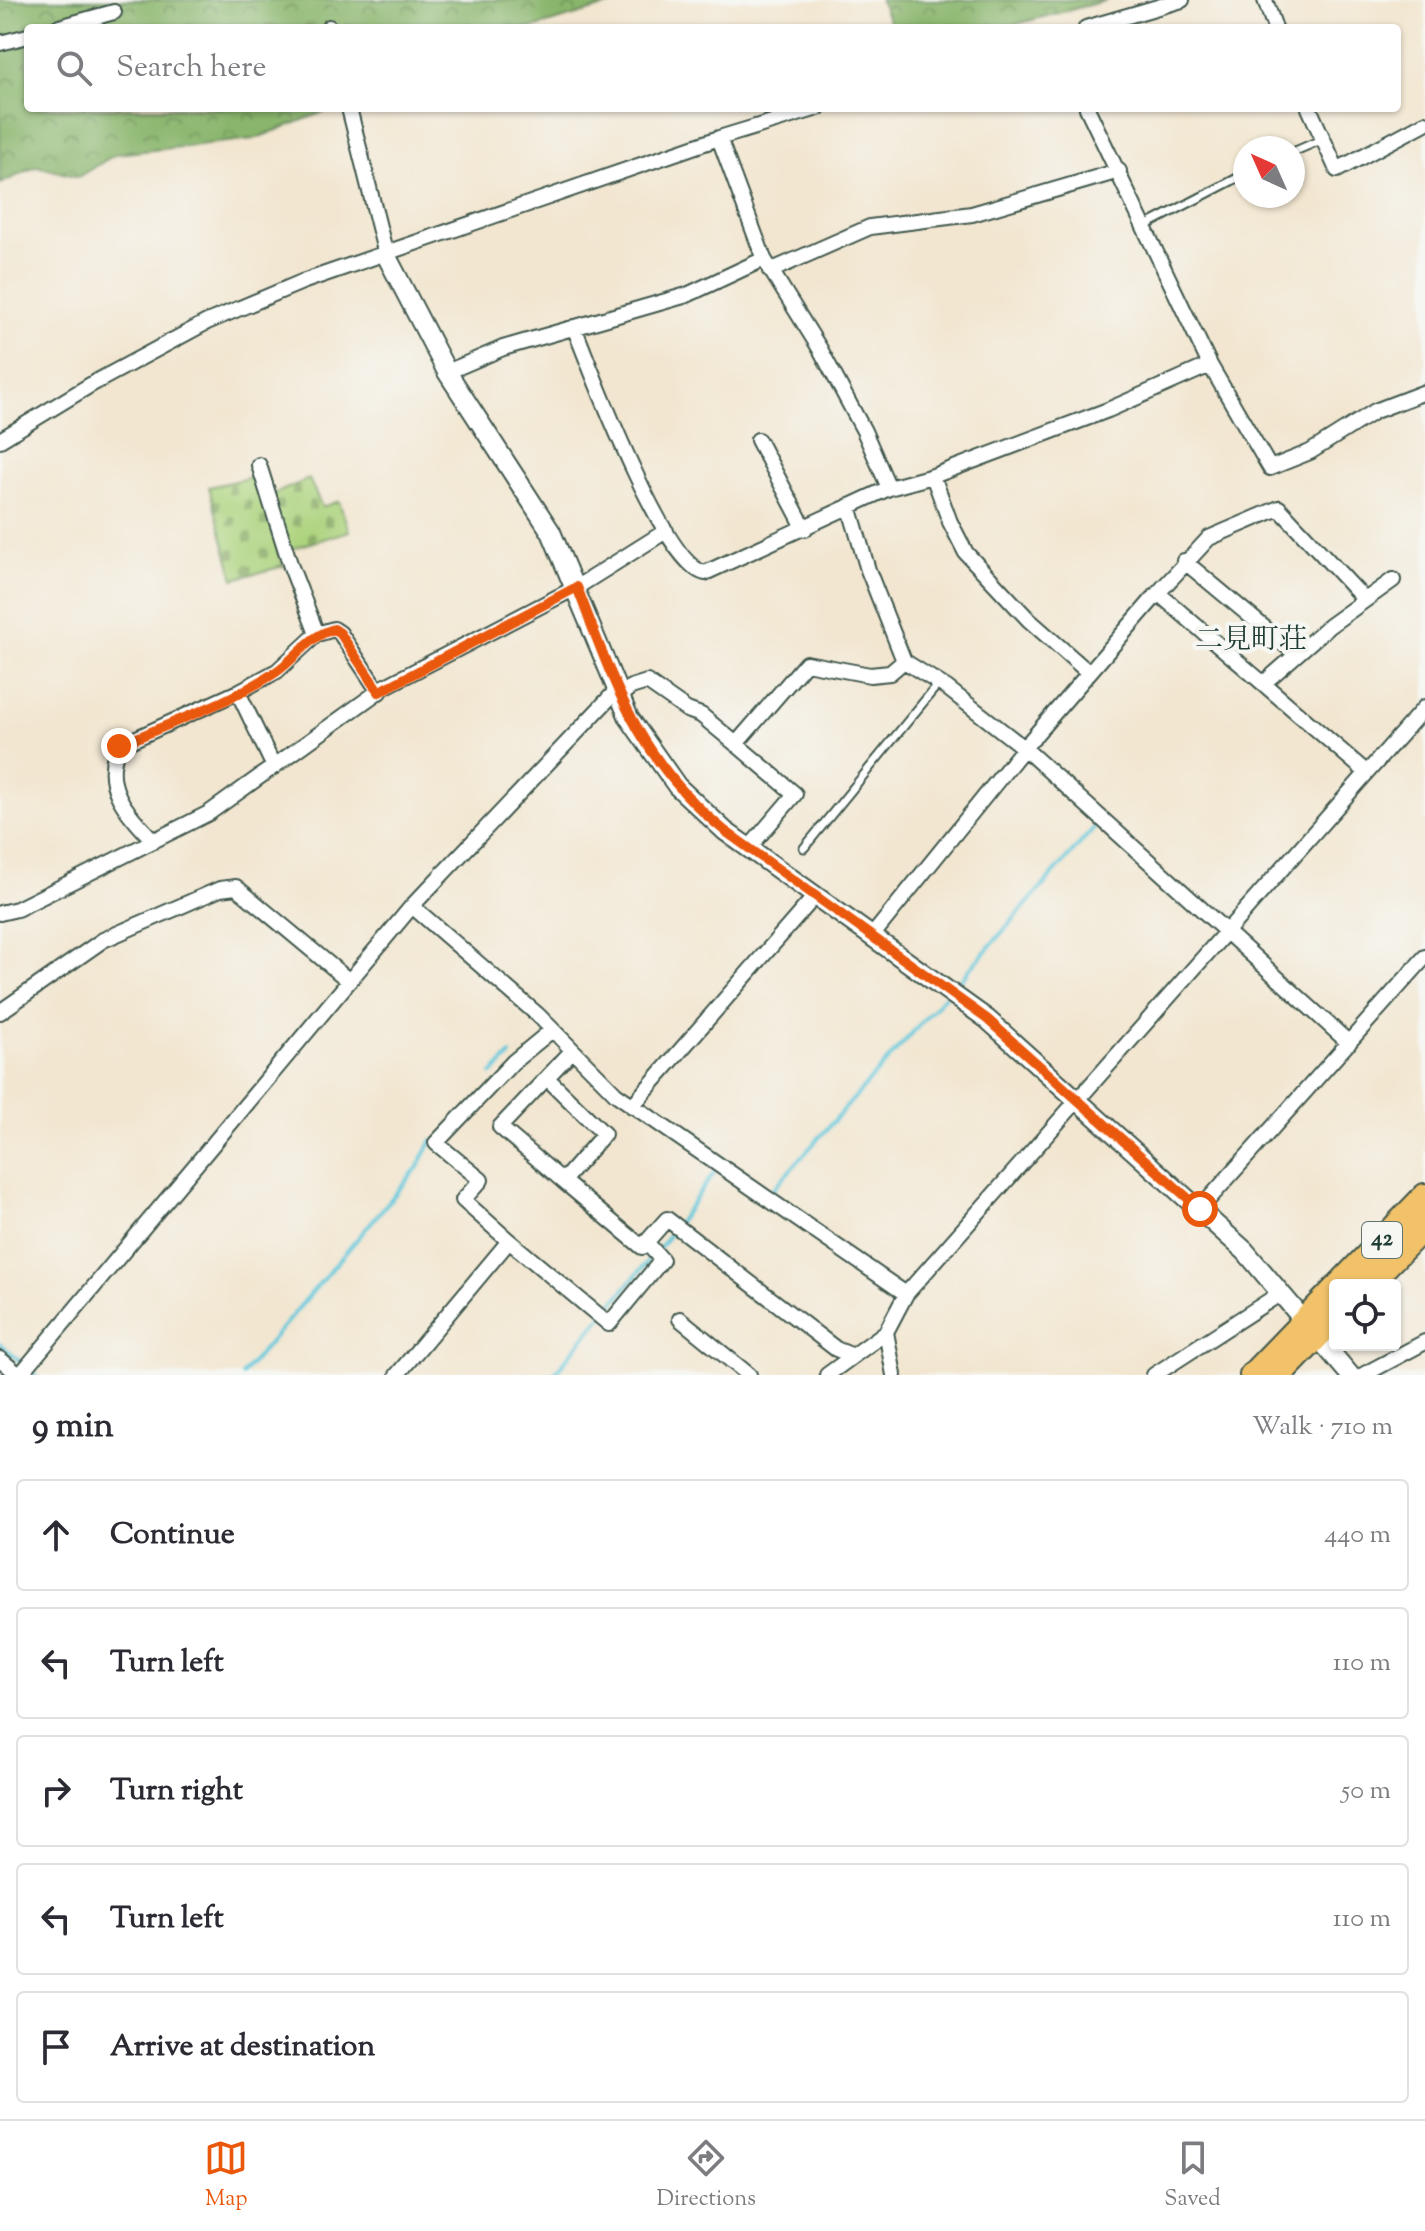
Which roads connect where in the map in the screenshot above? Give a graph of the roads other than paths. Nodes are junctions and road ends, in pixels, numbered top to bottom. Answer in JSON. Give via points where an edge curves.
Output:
{"nodes":[{"id":1,"x":1182,"y":0,"type":"edge"},
{"id":2,"x":1265,"y":0,"type":"edge"},
{"id":3,"x":114,"y":12,"type":"dead end"},
{"id":4,"x":70,"y":24,"type":"edge"},
{"id":5,"x":1100,"y":24,"type":"edge"},
{"id":6,"x":1274,"y":24,"type":"edge"},
{"id":7,"x":24,"y":37,"type":"edge"},
{"id":8,"x":0,"y":43,"type":"edge"},
{"id":9,"x":350,"y":112,"type":"edge"},
{"id":10,"x":805,"y":112,"type":"edge"},
{"id":11,"x":1089,"y":112,"type":"edge"},
{"id":12,"x":1311,"y":112,"type":"edge"},
{"id":13,"x":1425,"y":123,"type":"edge"},
{"id":14,"x":719,"y":138,"type":"junction"},
{"id":15,"x":1323,"y":139,"type":"junction"},
{"id":16,"x":1305,"y":147,"type":"edge"},
{"id":17,"x":1119,"y":171,"type":"junction"},
{"id":18,"x":1233,"y":180,"type":"edge"},
{"id":19,"x":1145,"y":226,"type":"junction"},
{"id":20,"x":386,"y":255,"type":"junction"},
{"id":21,"x":767,"y":265,"type":"junction"},
{"id":22,"x":574,"y":327,"type":"junction"},
{"id":23,"x":1210,"y":365,"type":"junction"},
{"id":24,"x":447,"y":372,"type":"junction"},
{"id":25,"x":1425,"y":392,"type":"edge"},
{"id":26,"x":0,"y":440,"type":"edge"},
{"id":27,"x":758,"y":440,"type":"dead end"},
{"id":28,"x":259,"y":465,"type":"dead end"},
{"id":29,"x":933,"y":476,"type":"junction"},
{"id":30,"x":889,"y":488,"type":"junction"},
{"id":31,"x":849,"y":506,"type":"junction"},
{"id":32,"x":805,"y":529,"type":"junction"},
{"id":33,"x":666,"y":531,"type":"junction"},
{"id":34,"x":1184,"y":561,"type":"junction"},
{"id":35,"x":1393,"y":580,"type":"dead end"},
{"id":36,"x":577,"y":587,"type":"junction"},
{"id":37,"x":1158,"y":593,"type":"junction"},
{"id":38,"x":1364,"y":599,"type":"junction"},
{"id":39,"x":317,"y":634,"type":"junction"},
{"id":40,"x":1296,"y":654,"type":"junction"},
{"id":41,"x":904,"y":661,"type":"junction"},
{"id":42,"x":1088,"y":672,"type":"junction"},
{"id":43,"x":1265,"y":682,"type":"junction"},
{"id":44,"x":939,"y":683,"type":"junction"},
{"id":45,"x":238,"y":692,"type":"junction"},
{"id":46,"x":379,"y":692,"type":"junction"},
{"id":47,"x":618,"y":693,"type":"junction"},
{"id":48,"x":1425,"y":707,"type":"edge"},
{"id":49,"x":736,"y":744,"type":"junction"},
{"id":50,"x":1024,"y":748,"type":"junction"},
{"id":51,"x":274,"y":767,"type":"junction"},
{"id":52,"x":1366,"y":772,"type":"junction"},
{"id":53,"x":154,"y":841,"type":"junction"},
{"id":54,"x":749,"y":848,"type":"junction"},
{"id":55,"x":804,"y":848,"type":"dead end"},
{"id":56,"x":815,"y":896,"type":"junction"},
{"id":57,"x":412,"y":906,"type":"junction"},
{"id":58,"x":0,"y":913,"type":"edge"},
{"id":59,"x":1225,"y":931,"type":"junction"},
{"id":60,"x":872,"y":936,"type":"junction"},
{"id":61,"x":1425,"y":957,"type":"edge"},
{"id":62,"x":348,"y":980,"type":"junction"},
{"id":63,"x":0,"y":1012,"type":"edge"},
{"id":64,"x":550,"y":1029,"type":"junction"},
{"id":65,"x":1349,"y":1043,"type":"junction"},
{"id":66,"x":572,"y":1051,"type":"junction"},
{"id":67,"x":548,"y":1079,"type":"junction"},
{"id":68,"x":636,"y":1100,"type":"junction"},
{"id":69,"x":1080,"y":1100,"type":"junction"},
{"id":70,"x":563,"y":1181,"type":"junction"},
{"id":71,"x":1425,"y":1196,"type":"edge"},
{"id":72,"x":1200,"y":1209,"type":"junction"},
{"id":73,"x":1425,"y":1226,"type":"edge"},
{"id":74,"x":509,"y":1241,"type":"junction"},
{"id":75,"x":646,"y":1242,"type":"junction"},
{"id":76,"x":1345,"y":1279,"type":"edge"},
{"id":77,"x":1373,"y":1279,"type":"edge"},
{"id":78,"x":1281,"y":1293,"type":"junction"},
{"id":79,"x":906,"y":1294,"type":"junction"},
{"id":80,"x":1329,"y":1300,"type":"edge"},
{"id":81,"x":680,"y":1319,"type":"dead end"},
{"id":82,"x":1329,"y":1321,"type":"edge"},
{"id":83,"x":1311,"y":1329,"type":"junction"},
{"id":84,"x":886,"y":1332,"type":"junction"},
{"id":85,"x":1425,"y":1342,"type":"edge"},
{"id":86,"x":851,"y":1355,"type":"junction"},
{"id":87,"x":0,"y":1359,"type":"edge"},
{"id":88,"x":19,"y":1375,"type":"edge"},
{"id":89,"x":397,"y":1375,"type":"edge"},
{"id":90,"x":749,"y":1375,"type":"edge"},
{"id":91,"x":827,"y":1375,"type":"edge"},
{"id":92,"x":894,"y":1375,"type":"edge"},
{"id":93,"x":1154,"y":1375,"type":"edge"},
{"id":94,"x":1252,"y":1375,"type":"edge"},
{"id":95,"x":1280,"y":1375,"type":"edge"},
{"id":96,"x":1350,"y":1375,"type":"edge"},
{"id":97,"x":1363,"y":1375,"type":"edge"}],
"edges":[{"from":1,"to":5,"type":"street"},
{"from":2,"to":6,"type":"street"},
{"from":3,"to":4,"type":"street"},
{"from":7,"to":8,"type":"street"},
{"from":9,"to":20,"type":"street"},
{"from":10,"to":14,"type":"street"},
{"from":11,"to":17,"type":"street"},
{"from":12,"to":15,"type":"street"},
{"from":13,"to":15,"type":"street","via":[[1337,170]]},
{"from":14,"to":20,"type":"street"},
{"from":14,"to":21,"type":"street"},
{"from":15,"to":16,"type":"lane"},
{"from":17,"to":19,"type":"street"},
{"from":17,"to":21,"type":"street","via":[[972,214],[870,227]]},
{"from":18,"to":19,"type":"lane"},
{"from":19,"to":23,"type":"street"},
{"from":20,"to":24,"type":"street"},
{"from":20,"to":26,"type":"street","via":[[302,282],[207,322]]},
{"from":21,"to":22,"type":"street","via":[[687,295]]},
{"from":21,"to":30,"type":"street","via":[[827,363]]},
{"from":22,"to":24,"type":"street"},
{"from":22,"to":33,"type":"street","via":[[626,454]]},
{"from":23,"to":25,"type":"street","via":[[1270,468],[1310,452],[1375,411]]},
{"from":23,"to":29,"type":"street"},
{"from":24,"to":36,"type":"street","via":[[538,510]]},
{"from":27,"to":32,"type":"street"},
{"from":28,"to":39,"type":"street"},
{"from":29,"to":30,"type":"street"},
{"from":29,"to":42,"type":"street","via":[[966,553]]},
{"from":30,"to":31,"type":"street"},
{"from":31,"to":32,"type":"street"},
{"from":31,"to":41,"type":"street"},
{"from":32,"to":33,"type":"street","via":[[705,573],[686,561]]},
{"from":33,"to":36,"type":"street"},
{"from":34,"to":37,"type":"street"},
{"from":34,"to":38,"type":"street","via":[[1209,538],[1279,508]]},
{"from":34,"to":40,"type":"street"},
{"from":35,"to":38,"type":"street"},
{"from":36,"to":46,"type":"street"},
{"from":36,"to":47,"type":"street"},
{"from":37,"to":42,"type":"street"},
{"from":37,"to":43,"type":"street"},
{"from":38,"to":40,"type":"street"},
{"from":39,"to":45,"type":"street","via":[[277,671]]},
{"from":39,"to":46,"type":"street","via":[[334,629],[340,633]]},
{"from":40,"to":43,"type":"street"},
{"from":41,"to":44,"type":"street"},
{"from":41,"to":49,"type":"street","via":[[890,673],[870,675],[806,663]]},
{"from":42,"to":50,"type":"street"},
{"from":43,"to":52,"type":"street"},
{"from":44,"to":50,"type":"street"},
{"from":44,"to":55,"type":"lane"},
{"from":45,"to":51,"type":"street"},
{"from":45,"to":53,"type":"street","via":[[119,746],[110,767],[115,786],[133,820]]},
{"from":46,"to":51,"type":"street"},
{"from":47,"to":49,"type":"street","via":[[647,682]]},
{"from":47,"to":54,"type":"street","via":[[641,739],[677,786]]},
{"from":47,"to":57,"type":"street"},
{"from":48,"to":52,"type":"street"},
{"from":49,"to":54,"type":"street","via":[[795,794]]},
{"from":50,"to":59,"type":"street"},
{"from":50,"to":60,"type":"street"},
{"from":51,"to":53,"type":"street","via":[[209,813]]},
{"from":52,"to":59,"type":"street"},
{"from":53,"to":58,"type":"street"},
{"from":54,"to":56,"type":"street"},
{"from":56,"to":60,"type":"street"},
{"from":56,"to":68,"type":"street"},
{"from":57,"to":62,"type":"street"},
{"from":57,"to":64,"type":"street"},
{"from":59,"to":65,"type":"street"},
{"from":59,"to":69,"type":"street"},
{"from":60,"to":69,"type":"street","via":[[987,1019]]},
{"from":61,"to":65,"type":"street"},
{"from":62,"to":63,"type":"street","via":[[236,887],[220,889],[103,940]]},
{"from":62,"to":88,"type":"street"},
{"from":64,"to":66,"type":"street"},
{"from":64,"to":74,"type":"street","via":[[436,1143],[481,1180],[463,1200]]},
{"from":65,"to":72,"type":"street"},
{"from":66,"to":67,"type":"street"},
{"from":66,"to":68,"type":"street"},
{"from":67,"to":70,"type":"street","via":[[604,1134]]},
{"from":67,"to":70,"type":"street","via":[[500,1127]]},
{"from":68,"to":79,"type":"street"},
{"from":69,"to":72,"type":"street"},
{"from":69,"to":79,"type":"street"},
{"from":70,"to":75,"type":"street","via":[[642,1247]]},
{"from":71,"to":76,"type":"highway","number":"42"},
{"from":72,"to":78,"type":"street"},
{"from":73,"to":77,"type":"highway","number":"42"},
{"from":74,"to":75,"type":"street","via":[[609,1324],[662,1260]]},
{"from":74,"to":89,"type":"street"},
{"from":75,"to":86,"type":"street","via":[[667,1219],[836,1349]]},
{"from":78,"to":83,"type":"street"},
{"from":78,"to":93,"type":"street"},
{"from":79,"to":84,"type":"street"},
{"from":80,"to":83,"type":"highway","number":"42"},
{"from":81,"to":90,"type":"street"},
{"from":82,"to":83,"type":"highway","number":"42"},
{"from":83,"to":94,"type":"highway","number":"42"},
{"from":83,"to":95,"type":"highway","number":"42"},
{"from":83,"to":96,"type":"street"},
{"from":84,"to":86,"type":"street"},
{"from":84,"to":92,"type":"street"},
{"from":85,"to":97,"type":"street"},
{"from":86,"to":91,"type":"street"},
{"from":87,"to":88,"type":"street"}]}
